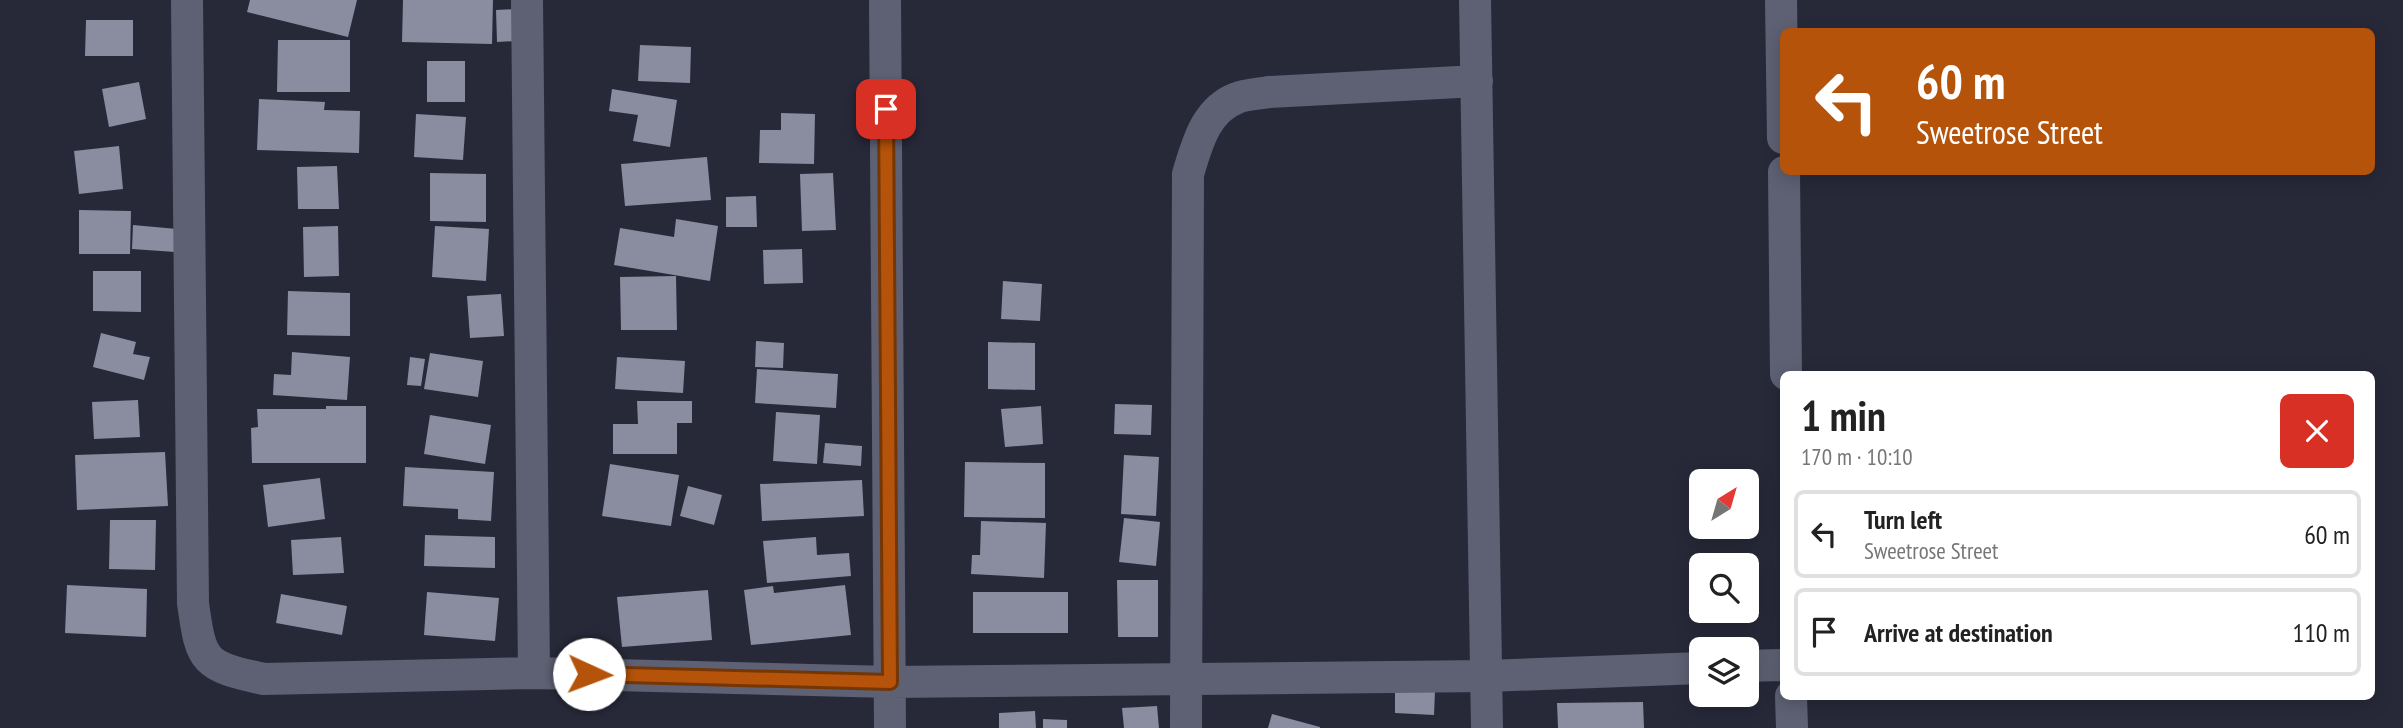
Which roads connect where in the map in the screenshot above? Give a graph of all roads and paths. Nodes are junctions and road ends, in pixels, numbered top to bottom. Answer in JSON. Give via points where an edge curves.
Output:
{"nodes":[{"id":1,"x":187,"y":0,"type":"edge"},
{"id":2,"x":527,"y":0,"type":"edge"},
{"id":3,"x":886,"y":0,"type":"edge"},
{"id":4,"x":1475,"y":0,"type":"edge"},
{"id":5,"x":1781,"y":0,"type":"edge"},
{"id":6,"x":1781,"y":28,"type":"edge"},
{"id":7,"x":1477,"y":80,"type":"junction"},
{"id":8,"x":1784,"y":175,"type":"edge"},
{"id":9,"x":1786,"y":371,"type":"edge"},
{"id":10,"x":1780,"y":665,"type":"edge"},
{"id":11,"x":1759,"y":666,"type":"edge"},
{"id":12,"x":1689,"y":668,"type":"edge"},
{"id":13,"x":534,"y":673,"type":"junction"},
{"id":14,"x":1486,"y":676,"type":"junction"},
{"id":15,"x":1185,"y":678,"type":"junction"},
{"id":16,"x":890,"y":682,"type":"junction"},
{"id":17,"x":1791,"y":700,"type":"edge"},
{"id":18,"x":890,"y":728,"type":"edge"},
{"id":19,"x":1186,"y":728,"type":"edge"},
{"id":20,"x":1488,"y":728,"type":"edge"},
{"id":21,"x":1792,"y":728,"type":"edge"}],
"edges":[{"from":1,"to":13,"type":"street","via":[[193,603],[202,651],[216,665],[264,679]]},
{"from":2,"to":13,"type":"street"},
{"from":3,"to":16,"type":"street"},
{"from":4,"to":7,"type":"street"},
{"from":5,"to":6,"type":"street"},
{"from":7,"to":14,"type":"street"},
{"from":7,"to":15,"type":"street","via":[[1269,92],[1236,98],[1215,112],[1200,135],[1188,174]]},
{"from":8,"to":9,"type":"street"},
{"from":10,"to":11,"type":"street"},
{"from":12,"to":14,"type":"street"},
{"from":13,"to":16,"type":"street"},
{"from":14,"to":15,"type":"street"},
{"from":14,"to":20,"type":"street"},
{"from":15,"to":16,"type":"street"},
{"from":15,"to":19,"type":"street"},
{"from":16,"to":18,"type":"street"},
{"from":17,"to":21,"type":"street"}]}
